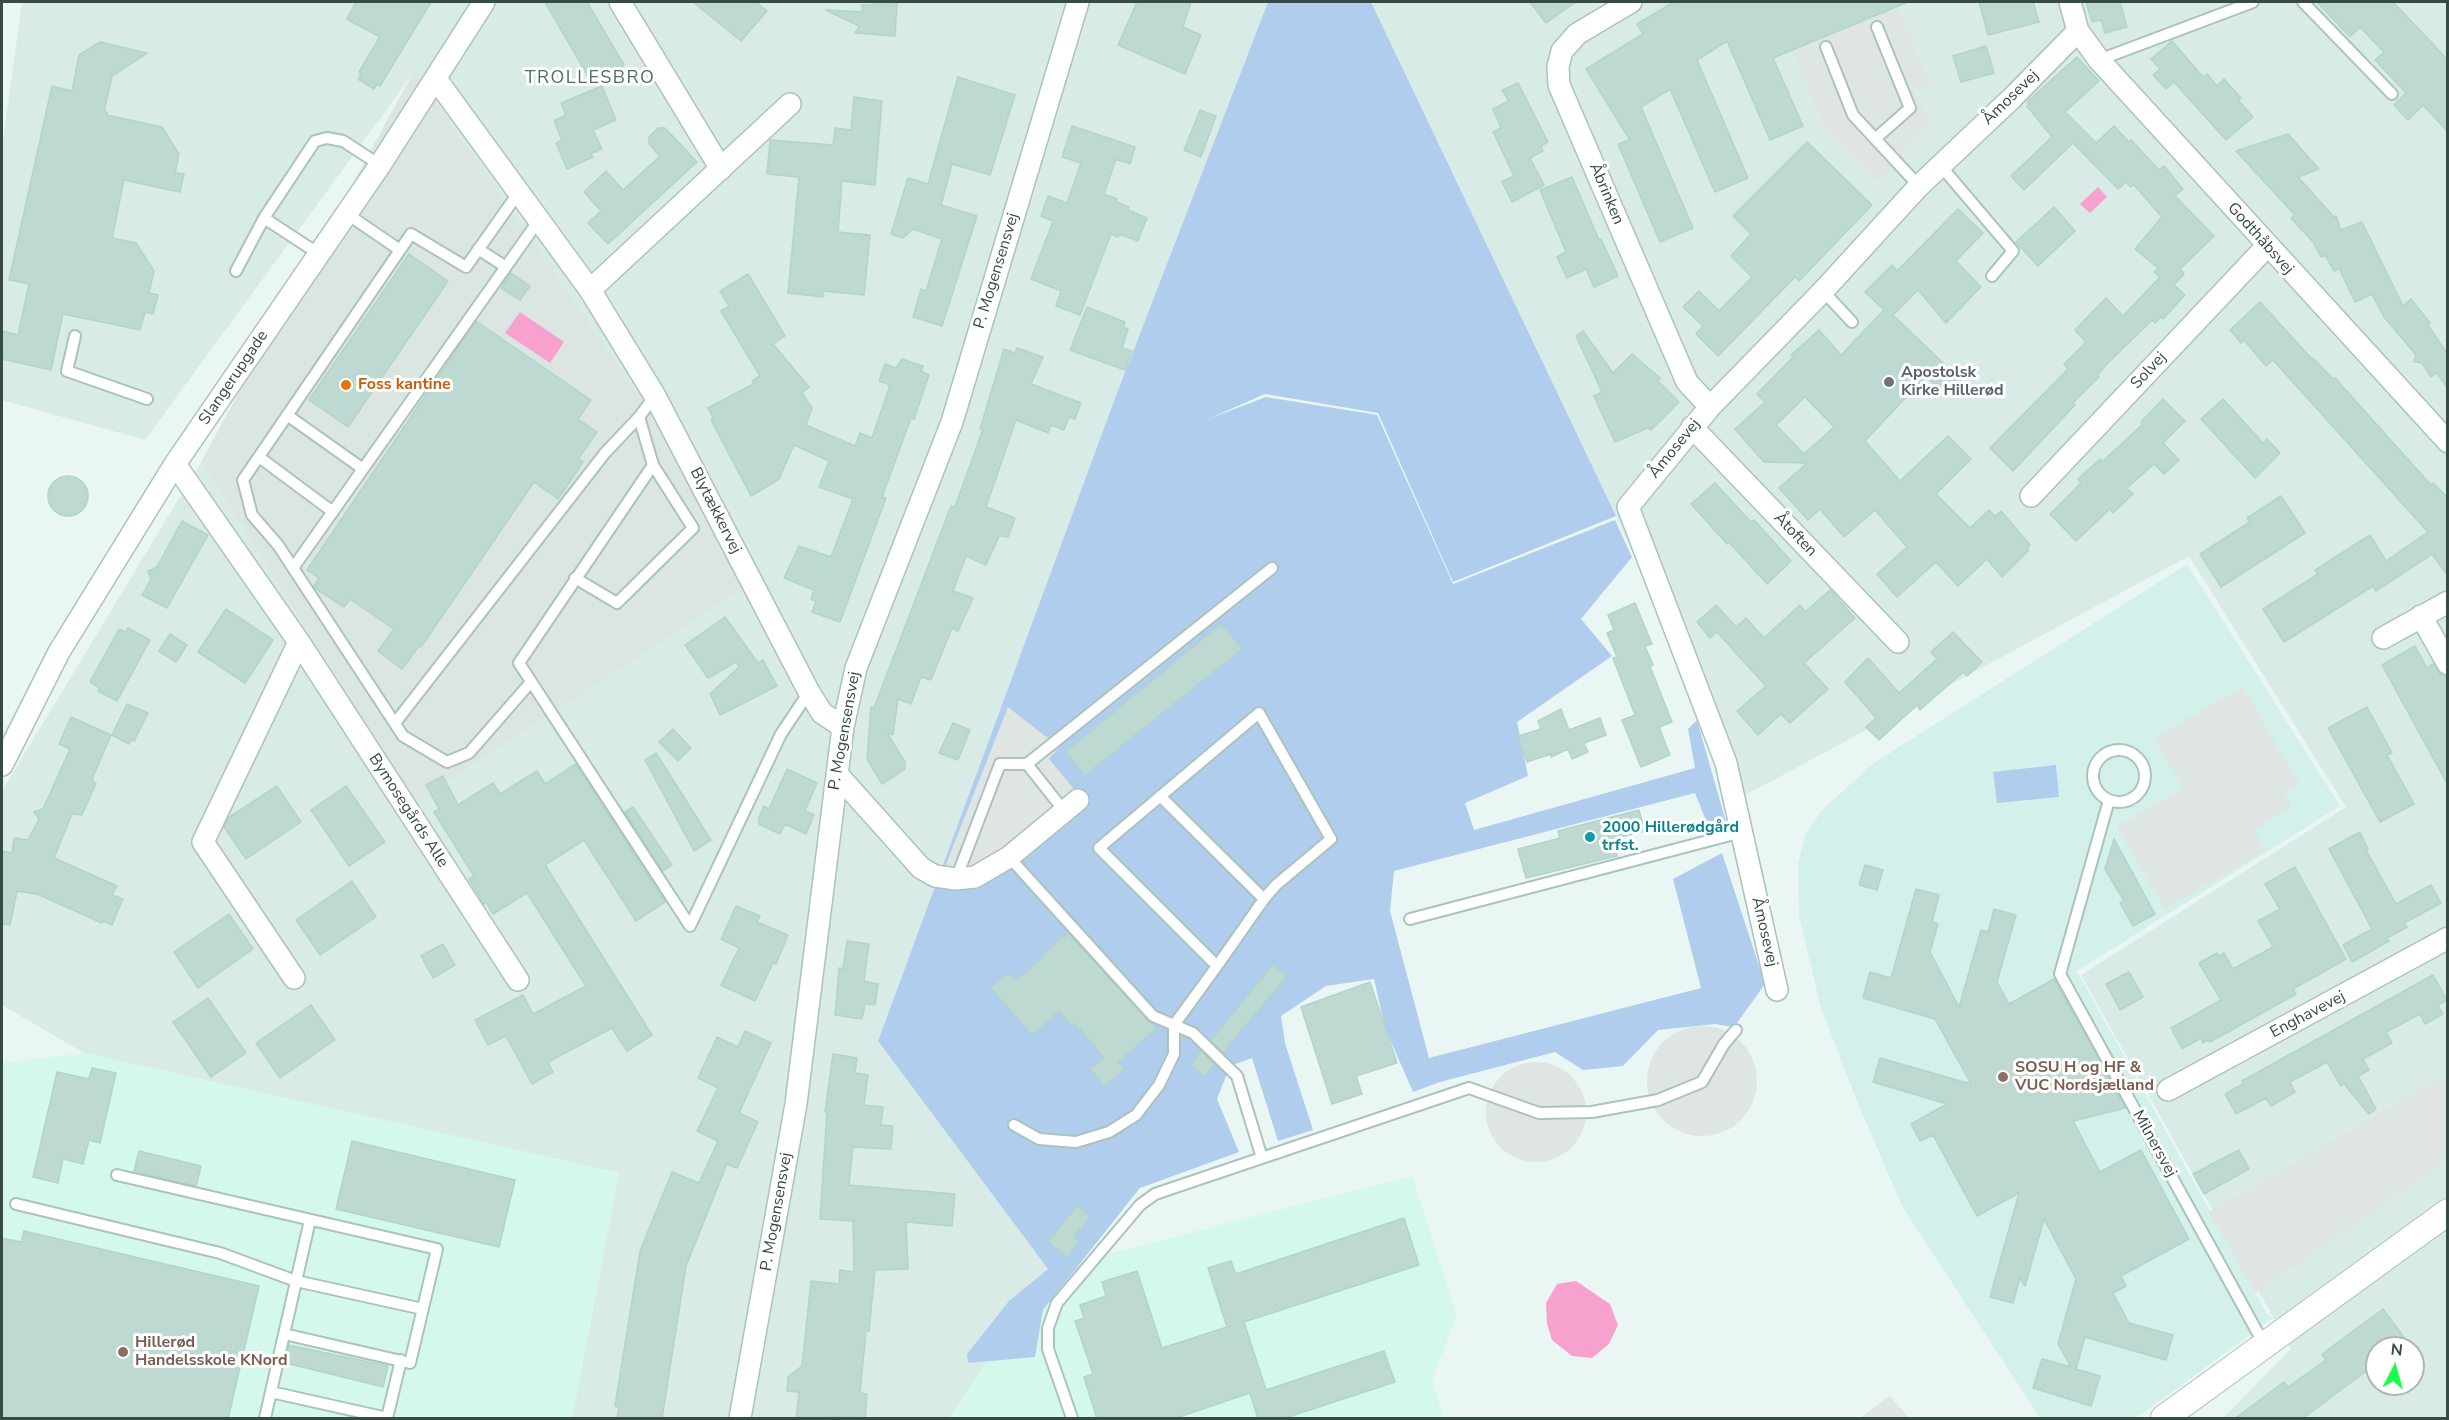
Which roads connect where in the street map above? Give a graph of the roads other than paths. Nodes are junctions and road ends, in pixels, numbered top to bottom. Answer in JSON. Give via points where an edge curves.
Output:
{"nodes":[{"id":1,"x":484,"y":2,"type":"edge"},
{"id":2,"x":620,"y":2,"type":"edge"},
{"id":3,"x":1078,"y":2,"type":"edge"},
{"id":4,"x":1631,"y":2,"type":"edge"},
{"id":5,"x":2070,"y":2,"type":"edge"},
{"id":6,"x":2253,"y":2,"type":"edge"},
{"id":7,"x":2303,"y":2,"type":"edge"},
{"id":8,"x":1877,"y":27,"type":"dead end"},
{"id":9,"x":2078,"y":31,"type":"junction"},
{"id":10,"x":1826,"y":47,"type":"dead end"},
{"id":11,"x":2099,"y":60,"type":"junction"},
{"id":12,"x":436,"y":78,"type":"junction"},
{"id":13,"x":2392,"y":93,"type":"dead end"},
{"id":14,"x":790,"y":104,"type":"dead end"},
{"id":15,"x":1875,"y":139,"type":"junction"},
{"id":16,"x":380,"y":165,"type":"junction"},
{"id":17,"x":1940,"y":165,"type":"junction"},
{"id":18,"x":721,"y":169,"type":"junction"},
{"id":19,"x":1919,"y":186,"type":"junction"},
{"id":20,"x":519,"y":192,"type":"junction"},
{"id":21,"x":347,"y":214,"type":"junction"},
{"id":22,"x":264,"y":218,"type":"junction"},
{"id":23,"x":539,"y":220,"type":"junction"},
{"id":24,"x":2267,"y":246,"type":"junction"},
{"id":25,"x":478,"y":249,"type":"junction"},
{"id":26,"x":400,"y":250,"type":"junction"},
{"id":27,"x":319,"y":254,"type":"junction"},
{"id":28,"x":506,"y":267,"type":"junction"},
{"id":29,"x":236,"y":271,"type":"dead end"},
{"id":30,"x":1992,"y":276,"type":"dead end"},
{"id":31,"x":590,"y":290,"type":"junction"},
{"id":32,"x":1823,"y":291,"type":"junction"},
{"id":33,"x":1852,"y":322,"type":"dead end"},
{"id":34,"x":75,"y":336,"type":"dead end"},
{"id":35,"x":655,"y":396,"type":"junction"},
{"id":36,"x":147,"y":399,"type":"dead end"},
{"id":37,"x":1710,"y":407,"type":"junction"},
{"id":38,"x":287,"y":415,"type":"junction"},
{"id":39,"x":639,"y":417,"type":"junction"},
{"id":40,"x":1692,"y":427,"type":"junction"},
{"id":41,"x":2448,"y":442,"type":"edge"},
{"id":42,"x":259,"y":457,"type":"junction"},
{"id":43,"x":175,"y":464,"type":"junction"},
{"id":44,"x":653,"y":465,"type":"junction"},
{"id":45,"x":363,"y":469,"type":"junction"},
{"id":46,"x":2031,"y":496,"type":"dead end"},
{"id":47,"x":333,"y":512,"type":"junction"},
{"id":48,"x":293,"y":568,"type":"junction"},
{"id":49,"x":1272,"y":568,"type":"dead end"},
{"id":50,"x":575,"y":578,"type":"junction"},
{"id":51,"x":2448,"y":602,"type":"edge"},
{"id":52,"x":2421,"y":616,"type":"junction"},
{"id":53,"x":2383,"y":638,"type":"dead end"},
{"id":54,"x":299,"y":642,"type":"junction"},
{"id":55,"x":1898,"y":642,"type":"dead end"},
{"id":56,"x":2448,"y":664,"type":"edge"},
{"id":57,"x":531,"y":682,"type":"junction"},
{"id":58,"x":809,"y":692,"type":"junction"},
{"id":59,"x":395,"y":723,"type":"junction"},
{"id":60,"x":843,"y":727,"type":"junction"},
{"id":61,"x":1027,"y":764,"type":"junction"},
{"id":62,"x":2,"y":765,"type":"edge"},
{"id":63,"x":837,"y":774,"type":"junction"},
{"id":64,"x":1160,"y":796,"type":"junction"},
{"id":65,"x":2109,"y":800,"type":"junction"},
{"id":66,"x":1071,"y":806,"type":"joint"},
{"id":67,"x":1742,"y":832,"type":"junction"},
{"id":68,"x":1009,"y":857,"type":"junction"},
{"id":69,"x":956,"y":879,"type":"junction"},
{"id":70,"x":1264,"y":899,"type":"junction"},
{"id":71,"x":1410,"y":919,"type":"dead end"},
{"id":72,"x":2448,"y":938,"type":"edge"},
{"id":73,"x":1217,"y":966,"type":"junction"},
{"id":74,"x":294,"y":978,"type":"dead end"},
{"id":75,"x":518,"y":980,"type":"dead end"},
{"id":76,"x":1777,"y":990,"type":"dead end"},
{"id":77,"x":1174,"y":1025,"type":"junction"},
{"id":78,"x":1736,"y":1030,"type":"dead end"},
{"id":79,"x":2168,"y":1090,"type":"dead end"},
{"id":80,"x":1014,"y":1125,"type":"dead end"},
{"id":81,"x":1262,"y":1158,"type":"junction"},
{"id":82,"x":117,"y":1175,"type":"dead end"},
{"id":83,"x":16,"y":1204,"type":"dead end"},
{"id":84,"x":2448,"y":1212,"type":"edge"},
{"id":85,"x":309,"y":1220,"type":"junction"},
{"id":86,"x":296,"y":1281,"type":"junction"},
{"id":87,"x":423,"y":1310,"type":"junction"},
{"id":88,"x":284,"y":1334,"type":"junction"},
{"id":89,"x":2265,"y":1347,"type":"junction"},
{"id":90,"x":401,"y":1360,"type":"junction"},
{"id":91,"x":271,"y":1392,"type":"junction"},
{"id":92,"x":265,"y":1419,"type":"edge"},
{"id":93,"x":740,"y":1419,"type":"edge"},
{"id":94,"x":1072,"y":1419,"type":"edge"},
{"id":95,"x":2164,"y":1419,"type":"edge"}],
"edges":[{"from":1,"to":12,"type":"street","name":"Slangerupgade"},
{"from":2,"to":18,"type":"street"},
{"from":3,"to":60,"type":"street","name":"P. Mogensensvej","via":[[952,422],[856,668]]},
{"from":4,"to":37,"type":"street","name":"Åbrinken","via":[[1577,34],[1562,51],[1558,67],[1560,85],[1687,382]]},
{"from":5,"to":9,"type":"street"},
{"from":6,"to":11,"type":"lane"},
{"from":7,"to":13,"type":"lane"},
{"from":8,"to":15,"type":"lane","via":[[1910,108]]},
{"from":9,"to":11,"type":"street","name":"Godthåbsvej"},
{"from":9,"to":17,"type":"street","name":"Åmosevej"},
{"from":10,"to":15,"type":"lane","via":[[1853,115]]},
{"from":11,"to":24,"type":"street","name":"Godthåbsvej"},
{"from":12,"to":16,"type":"street","name":"Slangerupgade"},
{"from":12,"to":20,"type":"street","name":"Blytækkervej"},
{"from":14,"to":18,"type":"street"},
{"from":15,"to":19,"type":"lane"},
{"from":16,"to":21,"type":"street","name":"Slangerupgade"},
{"from":16,"to":22,"type":"lane","via":[[342,141],[315,141]]},
{"from":17,"to":19,"type":"street","name":"Åmosevej"},
{"from":17,"to":30,"type":"lane","via":[[2013,251]]},
{"from":18,"to":31,"type":"street"},
{"from":19,"to":32,"type":"street","name":"Åmosevej"},
{"from":20,"to":23,"type":"street","name":"Blytækkervej"},
{"from":20,"to":25,"type":"lane"},
{"from":21,"to":26,"type":"lane"},
{"from":21,"to":27,"type":"street","name":"Slangerupgade"},
{"from":22,"to":27,"type":"lane"},
{"from":22,"to":29,"type":"lane"},
{"from":23,"to":28,"type":"lane"},
{"from":23,"to":31,"type":"street","name":"Blytækkervej"},
{"from":24,"to":41,"type":"street","name":"Godthåbsvej"},
{"from":24,"to":46,"type":"street","name":"Solvej"},
{"from":25,"to":26,"type":"lane","via":[[466,267],[411,234]]},
{"from":25,"to":28,"type":"lane"},
{"from":26,"to":38,"type":"lane"},
{"from":27,"to":43,"type":"street","name":"Slangerupgade"},
{"from":28,"to":45,"type":"lane"},
{"from":31,"to":35,"type":"street","name":"Blytækkervej"},
{"from":32,"to":33,"type":"lane"},
{"from":32,"to":37,"type":"street","name":"Åmosevej"},
{"from":34,"to":36,"type":"lane","via":[[67,371]]},
{"from":35,"to":39,"type":"lane"},
{"from":35,"to":58,"type":"street","name":"Blytækkervej"},
{"from":37,"to":40,"type":"street","name":"Åmosevej"},
{"from":38,"to":42,"type":"lane"},
{"from":38,"to":45,"type":"lane"},
{"from":39,"to":44,"type":"lane"},
{"from":39,"to":59,"type":"lane","via":[[605,453]]},
{"from":40,"to":55,"type":"street","name":"Åtoften"},
{"from":40,"to":67,"type":"street","name":"Åmosevej","via":[[1628,507],[1726,763]]},
{"from":42,"to":47,"type":"lane"},
{"from":42,"to":48,"type":"lane","via":[[243,480],[252,515]]},
{"from":43,"to":54,"type":"street","name":"Bymosegårds Alle"},
{"from":43,"to":62,"type":"street","name":"Slangerupgade","via":[[59,652]]},
{"from":44,"to":50,"type":"lane"},
{"from":44,"to":50,"type":"lane","via":[[693,528],[617,603]]},
{"from":45,"to":47,"type":"lane"},
{"from":47,"to":48,"type":"lane"},
{"from":48,"to":59,"type":"lane"},
{"from":49,"to":61,"type":"lane"},
{"from":50,"to":57,"type":"lane","via":[[519,663]]},
{"from":51,"to":52,"type":"street"},
{"from":52,"to":53,"type":"street"},
{"from":52,"to":56,"type":"street"},
{"from":54,"to":74,"type":"street","via":[[203,842]]},
{"from":54,"to":75,"type":"street","name":"Bymosegårds Alle"},
{"from":57,"to":58,"type":"lane","via":[[690,926],[782,734]]},
{"from":57,"to":59,"type":"lane","via":[[469,753],[447,762],[403,736]]},
{"from":58,"to":60,"type":"street","name":"Blytækkervej","via":[[822,713]]},
{"from":60,"to":63,"type":"street","name":"P. Mogensensvej"},
{"from":61,"to":66,"type":"lane"},
{"from":61,"to":69,"type":"lane","via":[[1000,765]]},
{"from":63,"to":69,"type":"street","via":[[921,867],[935,876]]},
{"from":63,"to":93,"type":"street","name":"P. Mogensensvej","via":[[796,1104]]},
{"from":64,"to":70,"type":"lane"},
{"from":64,"to":70,"type":"lane","via":[[1259,712],[1331,839]]},
{"from":64,"to":73,"type":"lane","via":[[1099,848]]},
{"from":65,"to":65,"type":"lane","via":[[2128,800],[2144,783],[2139,761],[2126,751],[2108,752],[2096,764],[2093,781]]},
{"from":65,"to":89,"type":"lane","name":"Milnersvej","via":[[2060,974]]},
{"from":66,"to":68,"type":"street"},
{"from":67,"to":71,"type":"lane"},
{"from":67,"to":76,"type":"street","name":"Åmosevej"},
{"from":68,"to":69,"type":"street","via":[[975,877]]},
{"from":68,"to":77,"type":"lane","via":[[1153,1016]]},
{"from":70,"to":73,"type":"lane"},
{"from":72,"to":79,"type":"street","name":"Enghavevej"},
{"from":73,"to":77,"type":"lane"},
{"from":77,"to":80,"type":"lane","via":[[1174,1054],[1159,1085],[1136,1115],[1108,1132],[1076,1142],[1040,1139]]},
{"from":77,"to":81,"type":"lane","via":[[1192,1033],[1237,1076]]},
{"from":78,"to":81,"type":"lane","via":[[1702,1082],[1658,1100],[1592,1112],[1539,1113],[1468,1088]]},
{"from":81,"to":94,"type":"lane","via":[[1155,1194],[1140,1205],[1057,1302],[1048,1328],[1048,1349]]},
{"from":82,"to":85,"type":"lane"},
{"from":83,"to":86,"type":"lane","via":[[220,1253]]},
{"from":84,"to":89,"type":"street"},
{"from":85,"to":86,"type":"lane"},
{"from":85,"to":87,"type":"lane","via":[[437,1249]]},
{"from":86,"to":87,"type":"lane"},
{"from":86,"to":88,"type":"lane"},
{"from":87,"to":90,"type":"lane","via":[[410,1363]]},
{"from":88,"to":90,"type":"lane"},
{"from":88,"to":91,"type":"lane"},
{"from":89,"to":95,"type":"street"},
{"from":90,"to":91,"type":"lane","via":[[387,1418]]},
{"from":91,"to":92,"type":"lane"}]}
